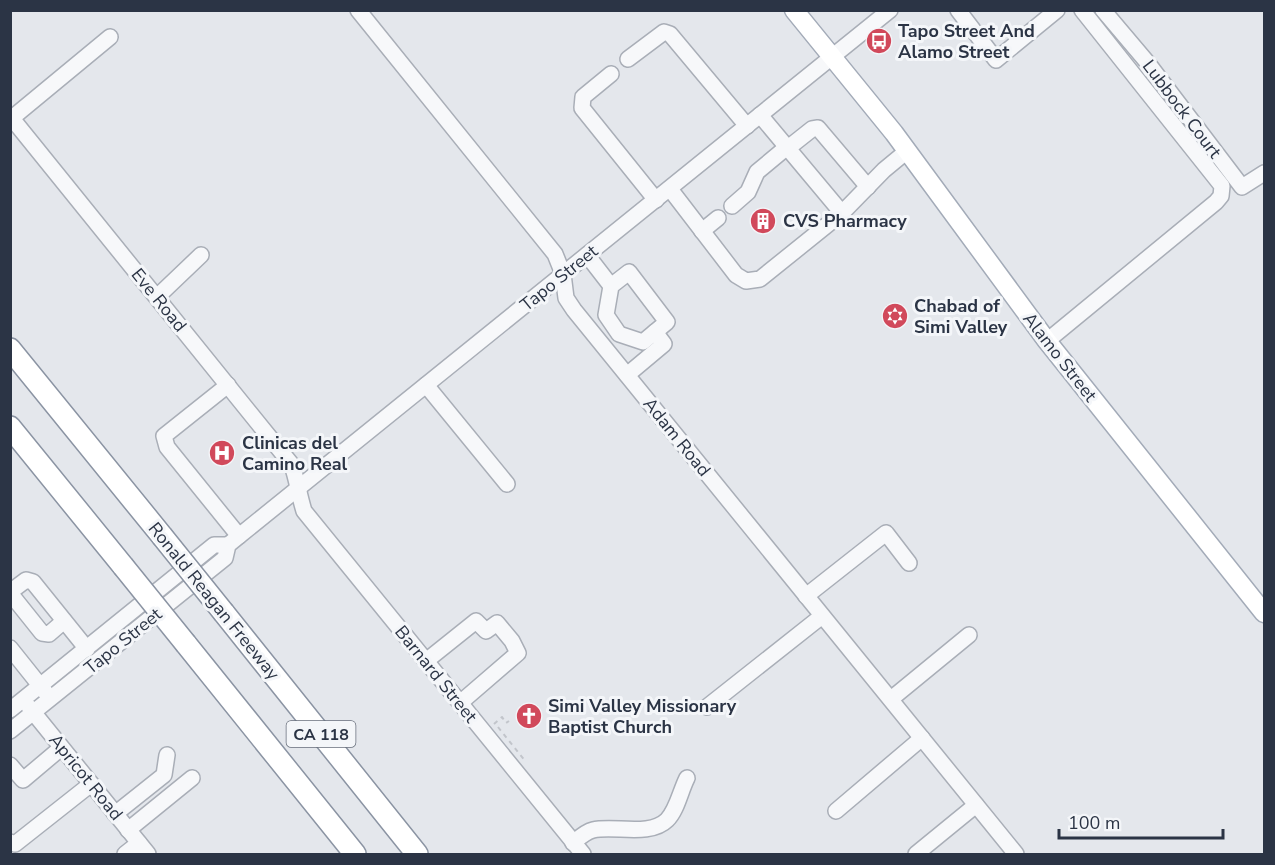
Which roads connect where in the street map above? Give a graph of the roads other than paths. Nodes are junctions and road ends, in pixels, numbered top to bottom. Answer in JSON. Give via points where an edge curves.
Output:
{"nodes":[{"id":1,"x":358,"y":10,"type":"edge"},
{"id":2,"x":794,"y":10,"type":"edge"},
{"id":3,"x":891,"y":10,"type":"edge"},
{"id":4,"x":958,"y":10,"type":"edge"},
{"id":5,"x":1057,"y":10,"type":"edge"},
{"id":6,"x":1082,"y":10,"type":"edge"},
{"id":7,"x":1103,"y":10,"type":"edge"},
{"id":8,"x":110,"y":37,"type":"dead end"},
{"id":9,"x":832,"y":57,"type":"junction"},
{"id":10,"x":628,"y":59,"type":"dead end"},
{"id":11,"x":611,"y":74,"type":"dead end"},
{"id":12,"x":760,"y":115,"type":"junction"},
{"id":13,"x":11,"y":117,"type":"edge"},
{"id":14,"x":747,"y":126,"type":"junction"},
{"id":15,"x":788,"y":148,"type":"junction"},
{"id":16,"x":907,"y":151,"type":"junction"},
{"id":17,"x":1264,"y":173,"type":"edge"},
{"id":18,"x":868,"y":187,"type":"junction"},
{"id":19,"x":670,"y":189,"type":"junction"},
{"id":20,"x":656,"y":200,"type":"junction"},
{"id":21,"x":732,"y":206,"type":"dead end"},
{"id":22,"x":842,"y":213,"type":"junction"},
{"id":23,"x":718,"y":218,"type":"dead end"},
{"id":24,"x":702,"y":231,"type":"junction"},
{"id":25,"x":201,"y":255,"type":"dead end"},
{"id":26,"x":587,"y":255,"type":"junction"},
{"id":27,"x":563,"y":274,"type":"junction"},
{"id":28,"x":611,"y":286,"type":"junction"},
{"id":29,"x":157,"y":297,"type":"junction"},
{"id":30,"x":655,"y":332,"type":"junction"},
{"id":31,"x":1047,"y":342,"type":"junction"},
{"id":32,"x":10,"y":349,"type":"edge"},
{"id":33,"x":627,"y":375,"type":"junction"},
{"id":34,"x":228,"y":385,"type":"junction"},
{"id":35,"x":426,"y":385,"type":"junction"},
{"id":36,"x":10,"y":427,"type":"edge"},
{"id":37,"x":507,"y":484,"type":"dead end"},
{"id":38,"x":297,"y":489,"type":"junction"},
{"id":39,"x":233,"y":540,"type":"junction"},
{"id":40,"x":909,"y":563,"type":"dead end"},
{"id":41,"x":10,"y":593,"type":"edge"},
{"id":42,"x":806,"y":596,"type":"junction"},
{"id":43,"x":1261,"y":601,"type":"edge"},
{"id":44,"x":822,"y":616,"type":"junction"},
{"id":45,"x":64,"y":621,"type":"junction"},
{"id":46,"x":969,"y":635,"type":"dead end"},
{"id":47,"x":10,"y":648,"type":"edge"},
{"id":48,"x":87,"y":649,"type":"junction"},
{"id":49,"x":426,"y":661,"type":"junction"},
{"id":50,"x":40,"y":686,"type":"junction"},
{"id":51,"x":24,"y":699,"type":"junction"},
{"id":52,"x":50,"y":699,"type":"junction"},
{"id":53,"x":891,"y":699,"type":"junction"},
{"id":54,"x":460,"y":703,"type":"junction"},
{"id":55,"x":706,"y":707,"type":"dead end"},
{"id":56,"x":10,"y":710,"type":"edge"},
{"id":57,"x":34,"y":712,"type":"junction"},
{"id":58,"x":10,"y":731,"type":"edge"},
{"id":59,"x":922,"y":738,"type":"junction"},
{"id":60,"x":61,"y":748,"type":"junction"},
{"id":61,"x":167,"y":755,"type":"dead end"},
{"id":62,"x":10,"y":765,"type":"edge"},
{"id":63,"x":192,"y":778,"type":"dead end"},
{"id":64,"x":687,"y":778,"type":"dead end"},
{"id":65,"x":91,"y":783,"type":"junction"},
{"id":66,"x":976,"y":805,"type":"junction"},
{"id":67,"x":836,"y":811,"type":"dead end"},
{"id":68,"x":115,"y":814,"type":"junction"},
{"id":69,"x":128,"y":830,"type":"junction"},
{"id":70,"x":10,"y":842,"type":"edge"},
{"id":71,"x":143,"y":849,"type":"edge"},
{"id":72,"x":578,"y":849,"type":"edge"},
{"id":73,"x":124,"y":855,"type":"edge"},
{"id":74,"x":355,"y":855,"type":"edge"},
{"id":75,"x":417,"y":855,"type":"edge"},
{"id":76,"x":916,"y":855,"type":"edge"},
{"id":77,"x":1016,"y":855,"type":"edge"}],
"edges":[{"from":1,"to":27,"type":"street","name":"Adam Road","via":[[555,254]]},
{"from":2,"to":9,"type":"main road","name":"Alamo Street"},
{"from":3,"to":9,"type":"street","name":"Tapo Street"},
{"from":4,"to":5,"type":"street","via":[[996,60]]},
{"from":6,"to":31,"type":"street","via":[[1222,186],[1221,196]]},
{"from":7,"to":17,"type":"street","name":"Lubbock Court","via":[[1242,187]]},
{"from":8,"to":13,"type":"street"},
{"from":9,"to":12,"type":"street","name":"Tapo Street"},
{"from":9,"to":16,"type":"main road","name":"Alamo Street"},
{"from":10,"to":14,"type":"street","via":[[657,36],[670,34]]},
{"from":11,"to":20,"type":"street","via":[[583,97],[582,108]]},
{"from":12,"to":14,"type":"street","name":"Tapo Street"},
{"from":12,"to":15,"type":"street"},
{"from":13,"to":29,"type":"street","name":"Eve Road"},
{"from":14,"to":19,"type":"street","name":"Tapo Street"},
{"from":15,"to":18,"type":"street","via":[[818,128]]},
{"from":15,"to":21,"type":"street","via":[[757,172],[747,192]]},
{"from":15,"to":22,"type":"street"},
{"from":16,"to":18,"type":"street"},
{"from":16,"to":31,"type":"main road","name":"Alamo Street"},
{"from":18,"to":22,"type":"street"},
{"from":19,"to":20,"type":"street","name":"Tapo Street"},
{"from":19,"to":24,"type":"street"},
{"from":20,"to":26,"type":"street","name":"Tapo Street"},
{"from":22,"to":24,"type":"street","via":[[756,281],[736,275]]},
{"from":23,"to":24,"type":"street"},
{"from":25,"to":29,"type":"street"},
{"from":26,"to":27,"type":"street","name":"Tapo Street"},
{"from":26,"to":28,"type":"street"},
{"from":27,"to":33,"type":"street","name":"Adam Road","via":[[566,298]]},
{"from":27,"to":35,"type":"street","name":"Tapo Street"},
{"from":28,"to":30,"type":"street","via":[[606,315],[619,334],[643,342]]},
{"from":28,"to":30,"type":"street","via":[[629,272],[668,322]]},
{"from":29,"to":34,"type":"street","name":"Eve Road"},
{"from":30,"to":33,"type":"street","via":[[664,344]]},
{"from":31,"to":43,"type":"main road","name":"Alamo Street"},
{"from":32,"to":75,"type":"highway","name":"Ronald Reagan Freeway","number":"CA 118","bridge":true},
{"from":33,"to":42,"type":"street","name":"Adam Road"},
{"from":34,"to":38,"type":"street","name":"Eve Road","via":[[292,465]]},
{"from":34,"to":39,"type":"street","via":[[164,436],[167,447]]},
{"from":35,"to":37,"type":"street"},
{"from":35,"to":38,"type":"street","name":"Tapo Street"},
{"from":36,"to":74,"type":"highway","number":"CA 118","bridge":true},
{"from":38,"to":39,"type":"street","name":"Tapo Street"},
{"from":38,"to":49,"type":"street","name":"Barnard Street","via":[[304,511]]},
{"from":39,"to":48,"type":"street","name":"Tapo Street","via":[[214,544]]},
{"from":39,"to":52,"type":"street","name":"Tapo Street","via":[[225,558]]},
{"from":40,"to":42,"type":"street","via":[[886,533]]},
{"from":41,"to":45,"type":"street","via":[[29,580]]},
{"from":41,"to":45,"type":"street","via":[[42,633],[49,634]]},
{"from":42,"to":44,"type":"street","name":"Adam Road"},
{"from":44,"to":53,"type":"street","name":"Adam Road"},
{"from":44,"to":55,"type":"street"},
{"from":45,"to":48,"type":"street"},
{"from":46,"to":53,"type":"street"},
{"from":47,"to":50,"type":"street"},
{"from":48,"to":50,"type":"street","name":"Tapo Street"},
{"from":49,"to":54,"type":"street","name":"Barnard Street"},
{"from":49,"to":54,"type":"street","via":[[476,621],[486,632],[497,623],[512,641],[519,653]]},
{"from":50,"to":51,"type":"street","name":"Tapo Street"},
{"from":50,"to":52,"type":"street"},
{"from":51,"to":56,"type":"street","name":"Tapo Street"},
{"from":51,"to":57,"type":"street","name":"Apricot Road"},
{"from":52,"to":57,"type":"street","name":"Tapo Street"},
{"from":53,"to":59,"type":"street","name":"Adam Road"},
{"from":54,"to":72,"type":"street","name":"Barnard Street"},
{"from":57,"to":58,"type":"street","name":"Tapo Street"},
{"from":57,"to":60,"type":"street","name":"Apricot Road"},
{"from":59,"to":66,"type":"street","name":"Adam Road"},
{"from":59,"to":67,"type":"street"},
{"from":60,"to":62,"type":"street","via":[[23,780]]},
{"from":60,"to":65,"type":"street","name":"Apricot Road"},
{"from":61,"to":68,"type":"street","via":[[164,775]]},
{"from":63,"to":69,"type":"street"},
{"from":64,"to":72,"type":"street","via":[[677,806],[666,822],[654,828],[595,830],[586,833]]},
{"from":65,"to":68,"type":"street","name":"Apricot Road"},
{"from":65,"to":70,"type":"street","via":[[15,844]]},
{"from":66,"to":76,"type":"street"},
{"from":66,"to":77,"type":"street","name":"Adam Road"},
{"from":68,"to":69,"type":"street","name":"Apricot Road"},
{"from":69,"to":71,"type":"street","name":"Apricot Road"},
{"from":71,"to":73,"type":"street"}]}
